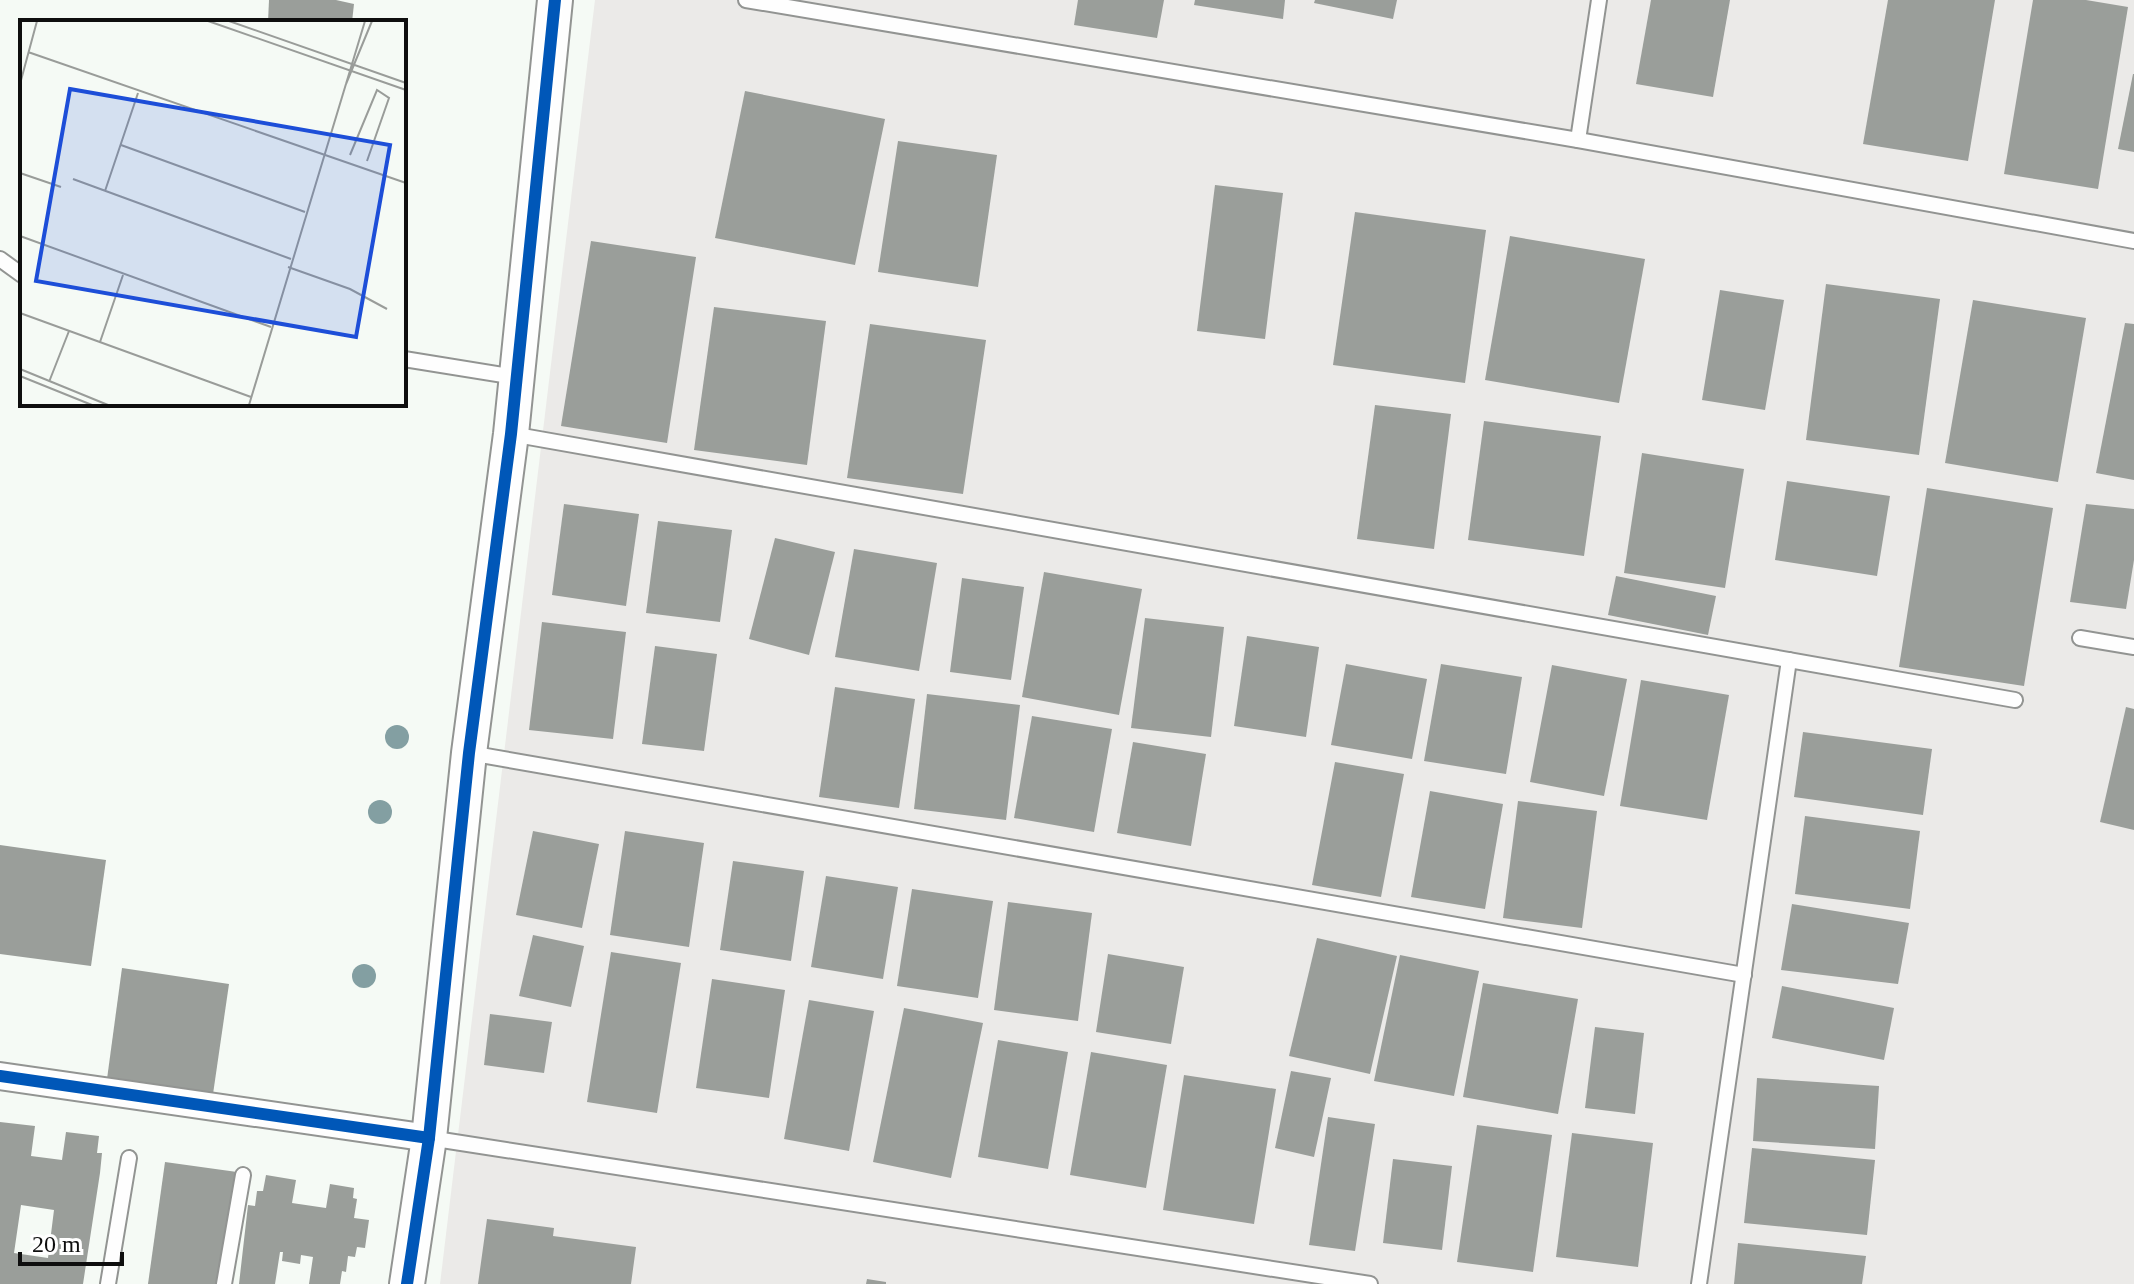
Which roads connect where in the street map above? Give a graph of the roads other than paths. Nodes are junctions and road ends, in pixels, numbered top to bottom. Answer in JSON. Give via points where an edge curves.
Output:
{"nodes":[{"id":1,"x":555,"y":0,"type":"edge"},
{"id":2,"x":746,"y":0,"type":"edge"},
{"id":3,"x":1599,"y":0,"type":"edge"},
{"id":4,"x":1578,"y":140,"type":"junction"},
{"id":5,"x":2134,"y":241,"type":"edge"},
{"id":6,"x":0,"y":259,"type":"edge"},
{"id":7,"x":20,"y":274,"type":"edge"},
{"id":8,"x":406,"y":359,"type":"edge"},
{"id":9,"x":516,"y":377,"type":"junction"},
{"id":10,"x":511,"y":434,"type":"junction"},
{"id":11,"x":2080,"y":638,"type":"dead end"},
{"id":12,"x":2134,"y":647,"type":"edge"},
{"id":13,"x":1789,"y":660,"type":"junction"},
{"id":14,"x":2015,"y":700,"type":"dead end"},
{"id":15,"x":469,"y":753,"type":"junction"},
{"id":16,"x":1744,"y":975,"type":"junction"},
{"id":17,"x":0,"y":1076,"type":"edge"},
{"id":18,"x":429,"y":1138,"type":"junction"},
{"id":19,"x":129,"y":1158,"type":"dead end"},
{"id":20,"x":243,"y":1175,"type":"dead end"},
{"id":21,"x":108,"y":1284,"type":"edge"},
{"id":22,"x":224,"y":1284,"type":"edge"},
{"id":23,"x":407,"y":1284,"type":"edge"},
{"id":24,"x":1370,"y":1284,"type":"edge"},
{"id":25,"x":1699,"y":1284,"type":"edge"}],
"edges":[{"from":1,"to":9,"type":"street"},
{"from":2,"to":4,"type":"lane"},
{"from":3,"to":4,"type":"lane"},
{"from":4,"to":5,"type":"lane"},
{"from":6,"to":7,"type":"lane"},
{"from":8,"to":9,"type":"lane"},
{"from":9,"to":10,"type":"street"},
{"from":10,"to":13,"type":"lane"},
{"from":10,"to":15,"type":"street"},
{"from":11,"to":12,"type":"lane"},
{"from":13,"to":14,"type":"lane"},
{"from":13,"to":16,"type":"lane"},
{"from":15,"to":16,"type":"lane"},
{"from":15,"to":18,"type":"street"},
{"from":16,"to":25,"type":"lane"},
{"from":17,"to":18,"type":"street"},
{"from":18,"to":23,"type":"street"},
{"from":18,"to":24,"type":"lane"},
{"from":19,"to":21,"type":"lane"},
{"from":20,"to":22,"type":"lane"}]}
